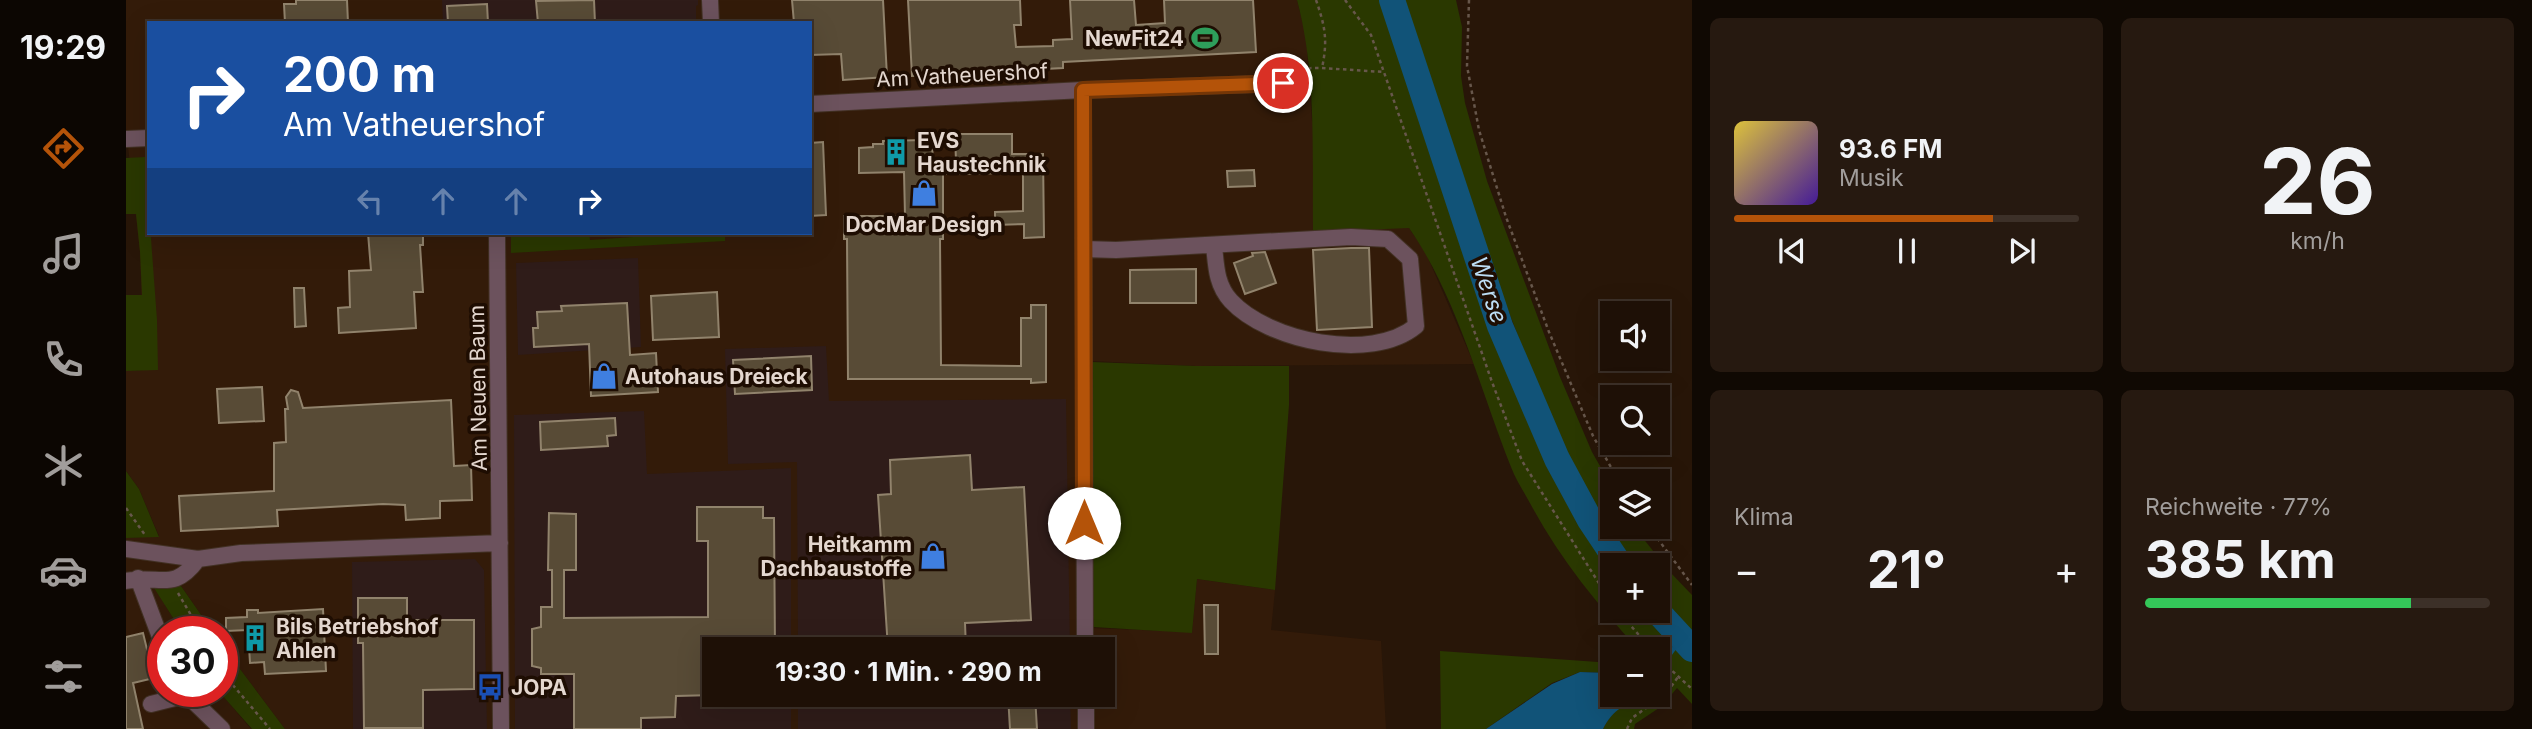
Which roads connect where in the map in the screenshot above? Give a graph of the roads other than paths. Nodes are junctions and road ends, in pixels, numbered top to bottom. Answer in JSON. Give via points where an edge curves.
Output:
{"nodes":[{"id":1,"x":710,"y":0,"type":"edge"},
{"id":2,"x":711,"y":21,"type":"edge"},
{"id":3,"x":1283,"y":83,"type":"road end"},
{"id":4,"x":1083,"y":90,"type":"junction"},
{"id":5,"x":812,"y":104,"type":"edge"},
{"id":6,"x":147,"y":138,"type":"edge"},
{"id":7,"x":126,"y":139,"type":"edge"},
{"id":8,"x":497,"y":235,"type":"edge"},
{"id":9,"x":1214,"y":245,"type":"junction"},
{"id":10,"x":1084,"y":249,"type":"junction"},
{"id":11,"x":500,"y":543,"type":"junction"},
{"id":12,"x":126,"y":549,"type":"edge"},
{"id":13,"x":198,"y":559,"type":"junction"},
{"id":14,"x":132,"y":580,"type":"edge"},
{"id":15,"x":149,"y":616,"type":"edge"},
{"id":16,"x":1085,"y":637,"type":"edge"},
{"id":17,"x":200,"y":707,"type":"edge"},
{"id":18,"x":1086,"y":707,"type":"edge"},
{"id":19,"x":222,"y":729,"type":"edge"},
{"id":20,"x":501,"y":729,"type":"edge"},
{"id":21,"x":1087,"y":729,"type":"edge"}],
"edges":[{"from":1,"to":2,"type":"street"},
{"from":3,"to":4,"type":"street","name":"Am Vatheuershof"},
{"from":4,"to":5,"type":"street","name":"Am Vatheuershof"},
{"from":4,"to":10,"type":"street"},
{"from":6,"to":7,"type":"street"},
{"from":8,"to":11,"type":"street","name":"Am Neuen Baum"},
{"from":9,"to":9,"type":"street","via":[[1388,239],[1410,259],[1416,326],[1406,334],[1346,345],[1305,340],[1254,320],[1229,300],[1217,278]]},
{"from":9,"to":10,"type":"street"},
{"from":10,"to":16,"type":"street"},
{"from":11,"to":13,"type":"street","via":[[241,553]]},
{"from":11,"to":20,"type":"street","name":"Am Neuen Baum"},
{"from":12,"to":13,"type":"street"},
{"from":13,"to":14,"type":"street","via":[[186,575],[170,580]]},
{"from":14,"to":15,"type":"street"},
{"from":17,"to":19,"type":"street"},
{"from":18,"to":21,"type":"street"}]}
